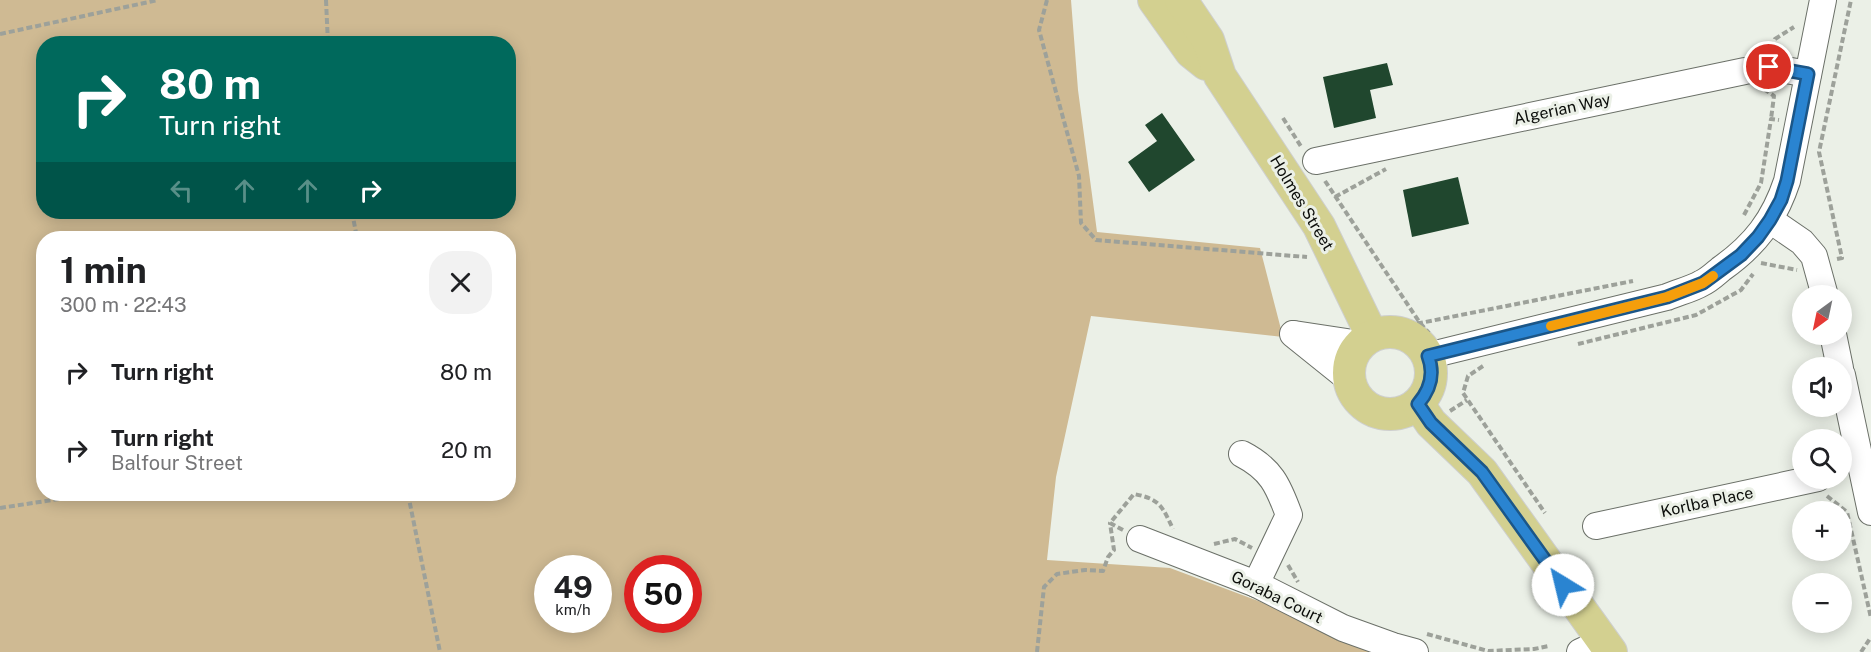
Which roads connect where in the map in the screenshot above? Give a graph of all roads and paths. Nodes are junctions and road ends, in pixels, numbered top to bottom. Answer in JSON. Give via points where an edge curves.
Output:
{"nodes":[{"id":1,"x":158,"y":0,"type":"edge"},
{"id":2,"x":326,"y":0,"type":"edge"},
{"id":3,"x":1047,"y":0,"type":"edge"},
{"id":4,"x":1154,"y":0,"type":"edge"},
{"id":5,"x":1181,"y":0,"type":"edge"},
{"id":6,"x":1823,"y":0,"type":"edge"},
{"id":7,"x":1796,"y":19,"type":"dead end"},
{"id":8,"x":0,"y":34,"type":"edge"},
{"id":9,"x":328,"y":36,"type":"edge"},
{"id":10,"x":1808,"y":74,"type":"junction"},
{"id":11,"x":1220,"y":76,"type":"junction"},
{"id":12,"x":1766,"y":78,"type":"junction"},
{"id":13,"x":1798,"y":124,"type":"junction"},
{"id":14,"x":1824,"y":129,"type":"dead end"},
{"id":15,"x":1316,"y":160,"type":"dead end"},
{"id":16,"x":1335,"y":197,"type":"dead end"},
{"id":17,"x":1743,"y":217,"type":"dead end"},
{"id":18,"x":1770,"y":220,"type":"junction"},
{"id":19,"x":1313,"y":258,"type":"dead end"},
{"id":20,"x":1642,"y":279,"type":"dead end"},
{"id":21,"x":1822,"y":285,"type":"edge"},
{"id":22,"x":1365,"y":340,"type":"junction"},
{"id":23,"x":1428,"y":356,"type":"junction"},
{"id":24,"x":1468,"y":376,"type":"dead end"},
{"id":25,"x":1349,"y":379,"type":"junction"},
{"id":26,"x":1418,"y":404,"type":"junction"},
{"id":27,"x":1242,"y":453,"type":"dead end"},
{"id":28,"x":1792,"y":486,"type":"edge"},
{"id":29,"x":1830,"y":489,"type":"edge"},
{"id":30,"x":1849,"y":489,"type":"edge"},
{"id":31,"x":46,"y":501,"type":"edge"},
{"id":32,"x":409,"y":501,"type":"edge"},
{"id":33,"x":0,"y":508,"type":"edge"},
{"id":34,"x":1871,"y":512,"type":"edge"},
{"id":35,"x":1547,"y":516,"type":"dead end"},
{"id":36,"x":1110,"y":524,"type":"junction"},
{"id":37,"x":1596,"y":526,"type":"dead end"},
{"id":38,"x":1174,"y":530,"type":"dead end"},
{"id":39,"x":1140,"y":539,"type":"joint"},
{"id":40,"x":1207,"y":545,"type":"dead end"},
{"id":41,"x":1270,"y":556,"type":"junction"},
{"id":42,"x":1256,"y":584,"type":"junction"},
{"id":43,"x":1300,"y":585,"type":"dead end"},
{"id":44,"x":1871,"y":618,"type":"edge"},
{"id":45,"x":1871,"y":637,"type":"edge"},
{"id":46,"x":1419,"y":642,"type":"edge"},
{"id":47,"x":1549,"y":646,"type":"dead end"},
{"id":48,"x":1598,"y":648,"type":"edge"},
{"id":49,"x":440,"y":652,"type":"edge"},
{"id":50,"x":1037,"y":652,"type":"edge"},
{"id":51,"x":1861,"y":652,"type":"edge"}],
"edges":[{"from":1,"to":8,"type":"path"},
{"from":2,"to":9,"type":"path"},
{"from":3,"to":19,"type":"path","via":[[1039,30],[1079,176],[1081,223],[1096,240]]},
{"from":4,"to":11,"type":"main road","name":"Holmes Street","via":[[1191,52]]},
{"from":5,"to":11,"type":"main road","name":"Holmes Street","via":[[1208,40]]},
{"from":6,"to":10,"type":"street"},
{"from":7,"to":12,"type":"path","via":[[1794,28],[1775,39]]},
{"from":10,"to":12,"type":"street","name":"Algerian Way"},
{"from":10,"to":13,"type":"street"},
{"from":11,"to":22,"type":"main road","name":"Holmes Street","via":[[1319,226],[1366,322]]},
{"from":12,"to":15,"type":"street","name":"Algerian Way"},
{"from":13,"to":14,"type":"path"},
{"from":13,"to":17,"type":"path","via":[[1772,119],[1761,183]]},
{"from":13,"to":18,"type":"street","via":[[1787,181]]},
{"from":16,"to":20,"type":"path","via":[[1420,323]]},
{"from":18,"to":21,"type":"street","via":[[1815,256]]},
{"from":18,"to":23,"type":"street","via":[[1741,255],[1703,283],[1667,297]]},
{"from":22,"to":23,"type":"main road","via":[[1381,332],[1405,334]]},
{"from":22,"to":25,"type":"main road","via":[[1351,360]]},
{"from":22,"to":25,"type":"street","via":[[1293,334]]},
{"from":23,"to":26,"type":"main road","via":[[1430,384]]},
{"from":24,"to":35,"type":"path","via":[[1463,393]]},
{"from":25,"to":26,"type":"main road","via":[[1360,401],[1370,409],[1395,414]]},
{"from":26,"to":48,"type":"main road","via":[[1431,423],[1482,472]]},
{"from":27,"to":41,"type":"street","via":[[1271,476],[1289,515]]},
{"from":28,"to":37,"type":"street","name":"Korlba Place"},
{"from":29,"to":44,"type":"path","via":[[1826,495],[1847,512]]},
{"from":30,"to":34,"type":"street"},
{"from":31,"to":33,"type":"path"},
{"from":32,"to":49,"type":"path"},
{"from":36,"to":38,"type":"path","via":[[1134,494],[1152,498]]},
{"from":36,"to":39,"type":"path"},
{"from":36,"to":50,"type":"path","via":[[1114,550],[1103,571],[1057,574],[1044,587]]},
{"from":39,"to":42,"type":"street","name":"Goraba Court"},
{"from":40,"to":41,"type":"path","via":[[1235,540]]},
{"from":41,"to":42,"type":"street"},
{"from":41,"to":43,"type":"path","via":[[1290,566]]},
{"from":42,"to":46,"type":"street","name":"Goraba Court","via":[[1364,636]]},
{"from":45,"to":51,"type":"path"},
{"from":46,"to":47,"type":"path","via":[[1488,651]]}]}
